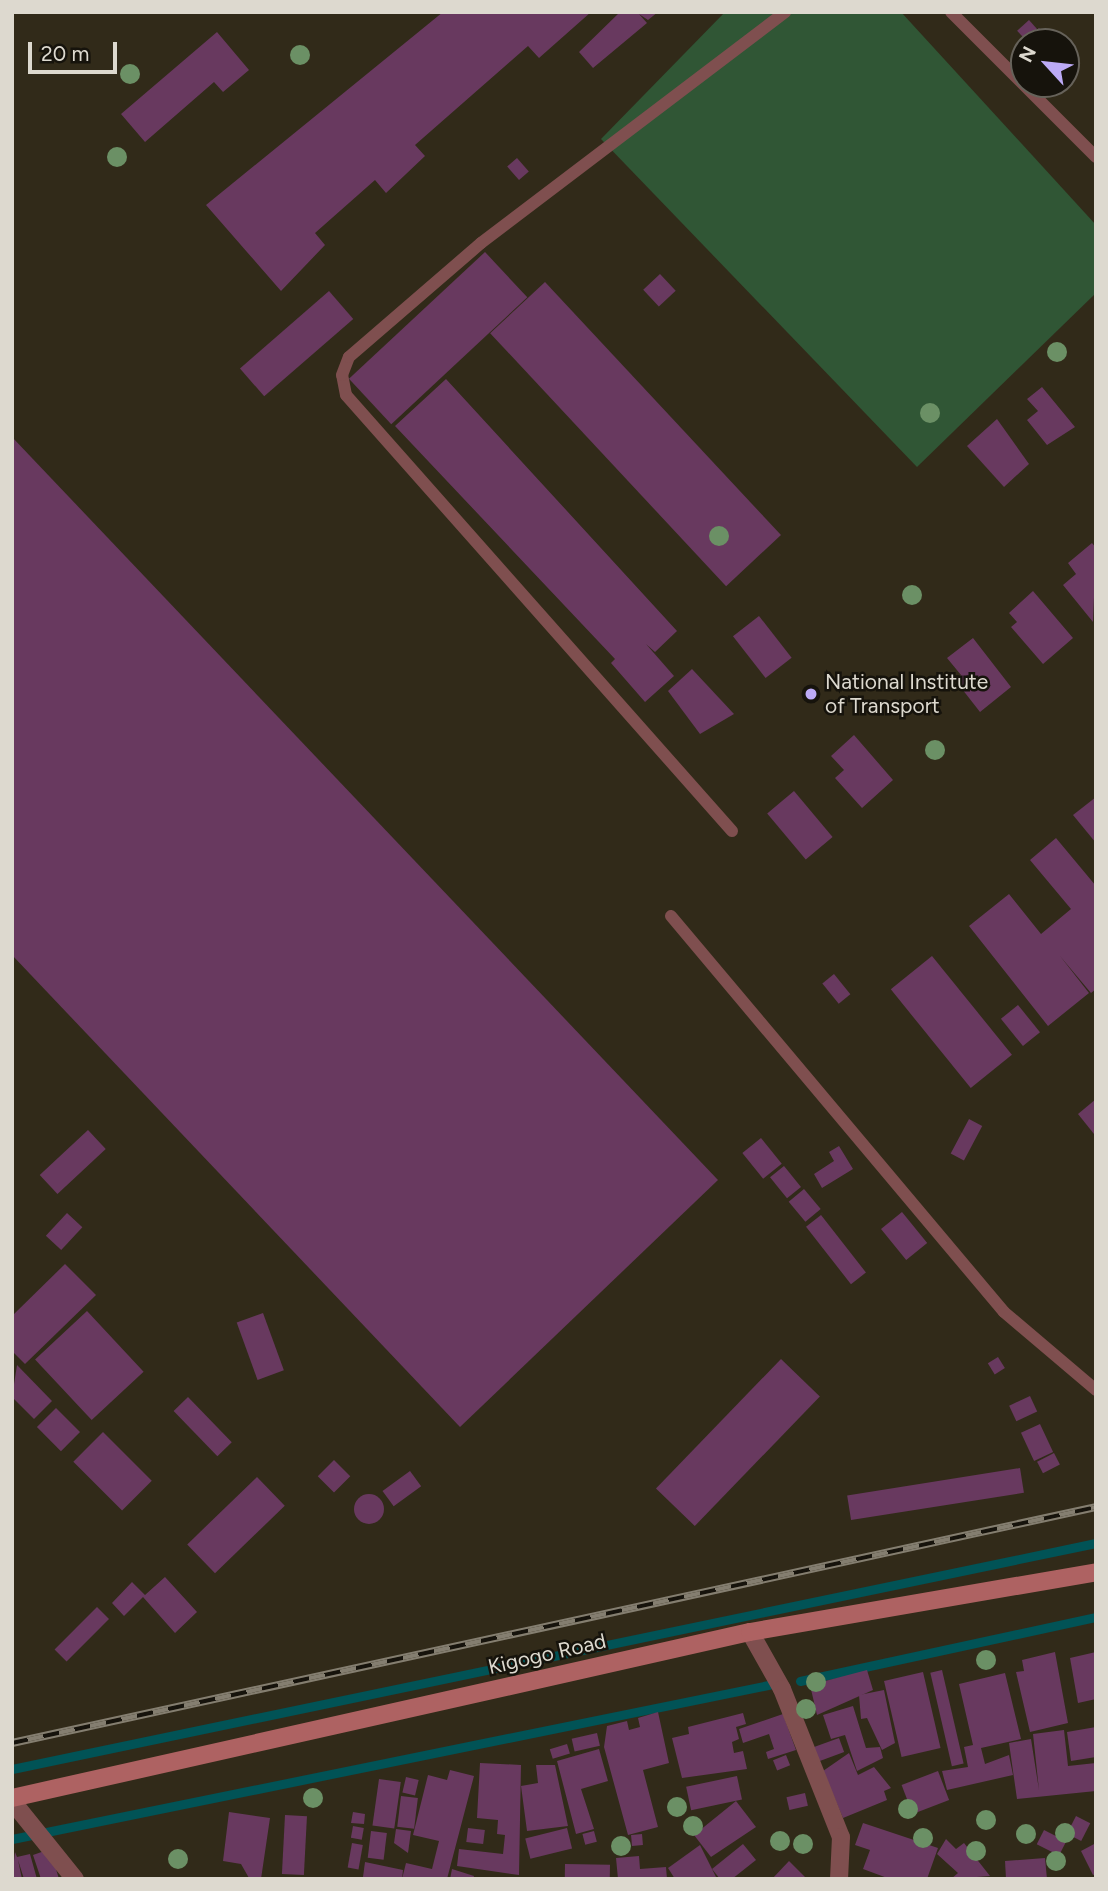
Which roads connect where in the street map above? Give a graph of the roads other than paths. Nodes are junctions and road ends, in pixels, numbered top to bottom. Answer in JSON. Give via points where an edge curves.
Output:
{"nodes":[{"id":1,"x":785,"y":12,"type":"edge"},
{"id":2,"x":951,"y":12,"type":"edge"},
{"id":3,"x":1096,"y":157,"type":"edge"},
{"id":4,"x":732,"y":831,"type":"dead end"},
{"id":5,"x":671,"y":916,"type":"dead end"},
{"id":6,"x":1096,"y":1390,"type":"edge"},
{"id":7,"x":1096,"y":1572,"type":"edge"},
{"id":8,"x":750,"y":1632,"type":"junction"},
{"id":9,"x":12,"y":1799,"type":"edge"},
{"id":10,"x":75,"y":1879,"type":"edge"},
{"id":11,"x":839,"y":1879,"type":"edge"}],
"edges":[{"from":1,"to":4,"type":"lane","via":[[481,243],[349,357],[342,375],[346,395]]},
{"from":2,"to":3,"type":"lane"},
{"from":5,"to":6,"type":"lane","via":[[1004,1312]]},
{"from":7,"to":8,"type":"main road","name":"Kigogo Road"},
{"from":8,"to":9,"type":"main road","name":"Kigogo Road"},
{"from":8,"to":11,"type":"street","via":[[782,1689],[841,1837]]},
{"from":9,"to":10,"type":"street"}]}
